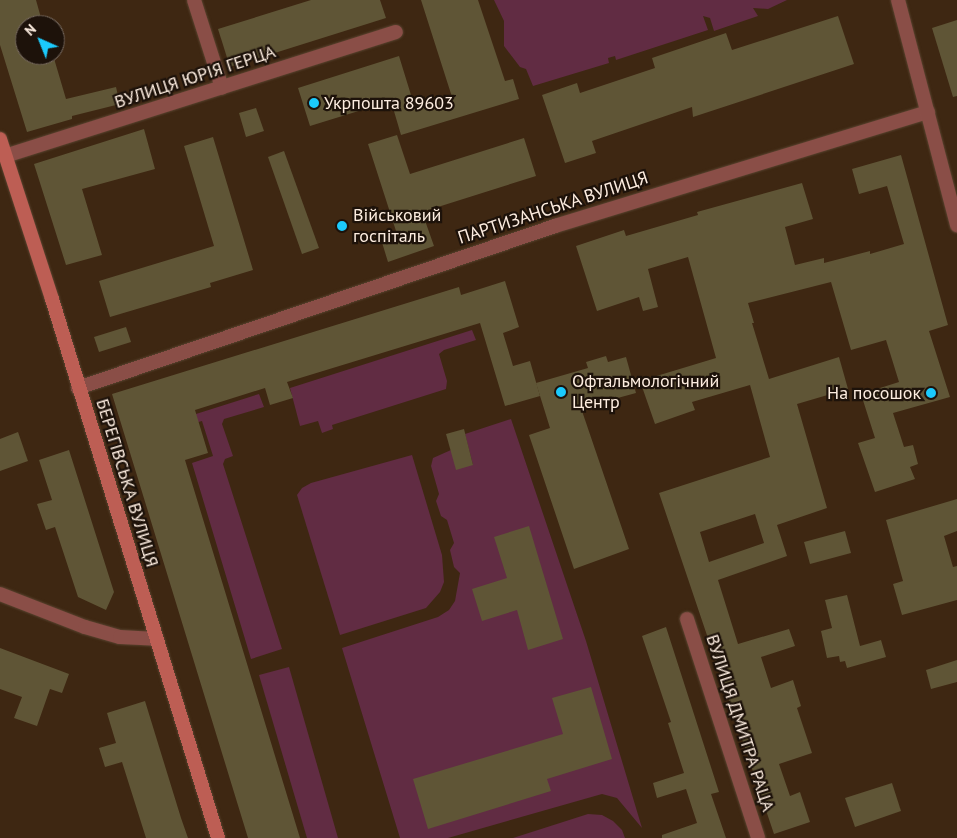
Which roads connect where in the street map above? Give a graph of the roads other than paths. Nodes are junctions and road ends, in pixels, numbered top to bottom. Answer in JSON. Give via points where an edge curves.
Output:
{"nodes":[{"id":1,"x":194,"y":0,"type":"edge"},
{"id":2,"x":898,"y":0,"type":"edge"},
{"id":3,"x":396,"y":32,"type":"dead end"},
{"id":4,"x":222,"y":88,"type":"junction"},
{"id":5,"x":928,"y":112,"type":"junction"},
{"id":6,"x":0,"y":139,"type":"edge"},
{"id":7,"x":5,"y":156,"type":"junction"},
{"id":8,"x":957,"y":225,"type":"edge"},
{"id":9,"x":78,"y":388,"type":"junction"},
{"id":10,"x":0,"y":594,"type":"edge"},
{"id":11,"x":687,"y":619,"type":"dead end"},
{"id":12,"x":156,"y":639,"type":"junction"},
{"id":13,"x":218,"y":838,"type":"edge"},
{"id":14,"x":758,"y":838,"type":"edge"}],
"edges":[{"from":1,"to":4,"type":"street"},
{"from":2,"to":5,"type":"street"},
{"from":3,"to":4,"type":"street","name":"ВУЛИЦЯ ЮРІЯ ГЕРЦА"},
{"from":4,"to":7,"type":"street","name":"ВУЛИЦЯ ЮРІЯ ГЕРЦА"},
{"from":5,"to":8,"type":"street"},
{"from":5,"to":9,"type":"street","name":"ПАРТИЗАНСЬКА ВУЛИЦЯ","via":[[555,226]]},
{"from":6,"to":7,"type":"main road","name":"БЕРЕГІВСЬКА ВУЛИЦЯ"},
{"from":7,"to":9,"type":"main road","name":"БЕРЕГІВСЬКА ВУЛИЦЯ"},
{"from":9,"to":12,"type":"main road","name":"БЕРЕГІВСЬКА ВУЛИЦЯ"},
{"from":10,"to":12,"type":"street","via":[[85,627],[120,636]]},
{"from":11,"to":14,"type":"street","name":"ВУЛИЦЯ ДМИТРА РАЦА"},
{"from":12,"to":13,"type":"main road","name":"БЕРЕГІВСЬКА ВУЛИЦЯ"}]}
